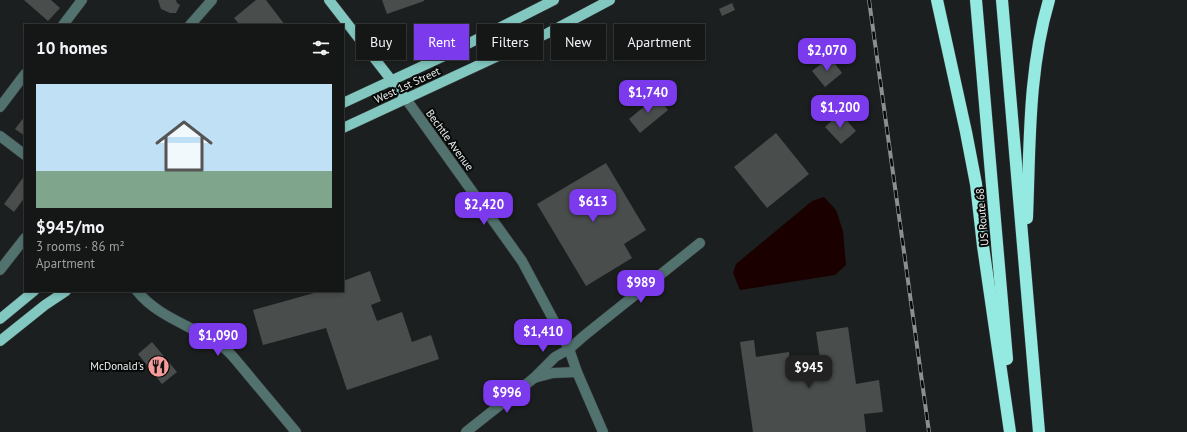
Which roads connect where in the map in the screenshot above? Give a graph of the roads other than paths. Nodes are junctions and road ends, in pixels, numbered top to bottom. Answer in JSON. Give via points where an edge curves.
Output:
{"nodes":[{"id":1,"x":82,"y":0,"type":"edge"},
{"id":2,"x":212,"y":0,"type":"edge"},
{"id":3,"x":554,"y":0,"type":"edge"},
{"id":4,"x":610,"y":0,"type":"edge"},
{"id":5,"x":937,"y":0,"type":"edge"},
{"id":6,"x":976,"y":0,"type":"edge"},
{"id":7,"x":1002,"y":0,"type":"edge"},
{"id":8,"x":1049,"y":0,"type":"edge"},
{"id":9,"x":330,"y":1,"type":"edge"},
{"id":10,"x":64,"y":24,"type":"edge"},
{"id":11,"x":191,"y":24,"type":"edge"},
{"id":12,"x":24,"y":75,"type":"edge"},
{"id":13,"x":390,"y":80,"type":"junction"},
{"id":14,"x":406,"y":99,"type":"junction"},
{"id":15,"x":344,"y":103,"type":"edge"},
{"id":16,"x":0,"y":107,"type":"edge"},
{"id":17,"x":344,"y":128,"type":"edge"},
{"id":18,"x":0,"y":136,"type":"edge"},
{"id":19,"x":24,"y":154,"type":"edge"},
{"id":20,"x":24,"y":239,"type":"edge"},
{"id":21,"x":700,"y":243,"type":"dead end"},
{"id":22,"x":1025,"y":267,"type":"junction"},
{"id":23,"x":0,"y":270,"type":"edge"},
{"id":24,"x":33,"y":292,"type":"edge"},
{"id":25,"x":64,"y":292,"type":"edge"},
{"id":26,"x":138,"y":292,"type":"edge"},
{"id":27,"x":0,"y":319,"type":"edge"},
{"id":28,"x":0,"y":341,"type":"edge"},
{"id":29,"x":569,"y":350,"type":"junction"},
{"id":30,"x":577,"y":372,"type":"junction"},
{"id":31,"x":534,"y":378,"type":"junction"},
{"id":32,"x":296,"y":432,"type":"edge"},
{"id":33,"x":466,"y":432,"type":"edge"},
{"id":34,"x":603,"y":432,"type":"edge"},
{"id":35,"x":1010,"y":432,"type":"edge"},
{"id":36,"x":1014,"y":432,"type":"edge"},
{"id":37,"x":1039,"y":432,"type":"edge"}],
"edges":[{"from":1,"to":10,"type":"street"},
{"from":2,"to":11,"type":"street"},
{"from":3,"to":13,"type":"main road","name":"West 1st Street","via":[[442,57]]},
{"from":4,"to":14,"type":"main road","name":"West 1st Street","via":[[548,33]]},
{"from":5,"to":35,"type":"highway","via":[[976,184]]},
{"from":6,"to":36,"type":"highway","name":"US Route 68"},
{"from":7,"to":22,"type":"highway"},
{"from":8,"to":22,"type":"highway","via":[[1035,66]]},
{"from":9,"to":13,"type":"main road","name":"Bechtle Avenue"},
{"from":12,"to":16,"type":"street"},
{"from":13,"to":14,"type":"main road","name":"Bechtle Avenue"},
{"from":13,"to":15,"type":"main road","name":"West 1st Street"},
{"from":14,"to":17,"type":"main road","name":"West 1st Street"},
{"from":14,"to":29,"type":"street","name":"Bechtle Avenue","via":[[522,261]]},
{"from":18,"to":19,"type":"street"},
{"from":20,"to":23,"type":"street"},
{"from":21,"to":29,"type":"street"},
{"from":22,"to":37,"type":"highway"},
{"from":24,"to":27,"type":"main road"},
{"from":25,"to":28,"type":"main road"},
{"from":26,"to":32,"type":"street","via":[[152,307],[227,350]]},
{"from":29,"to":30,"type":"street","name":"Bechtle Avenue"},
{"from":29,"to":31,"type":"street","via":[[556,357]]},
{"from":30,"to":31,"type":"street","via":[[553,373]]},
{"from":30,"to":34,"type":"street","name":"Bechtle Avenue"},
{"from":31,"to":33,"type":"street"}]}
